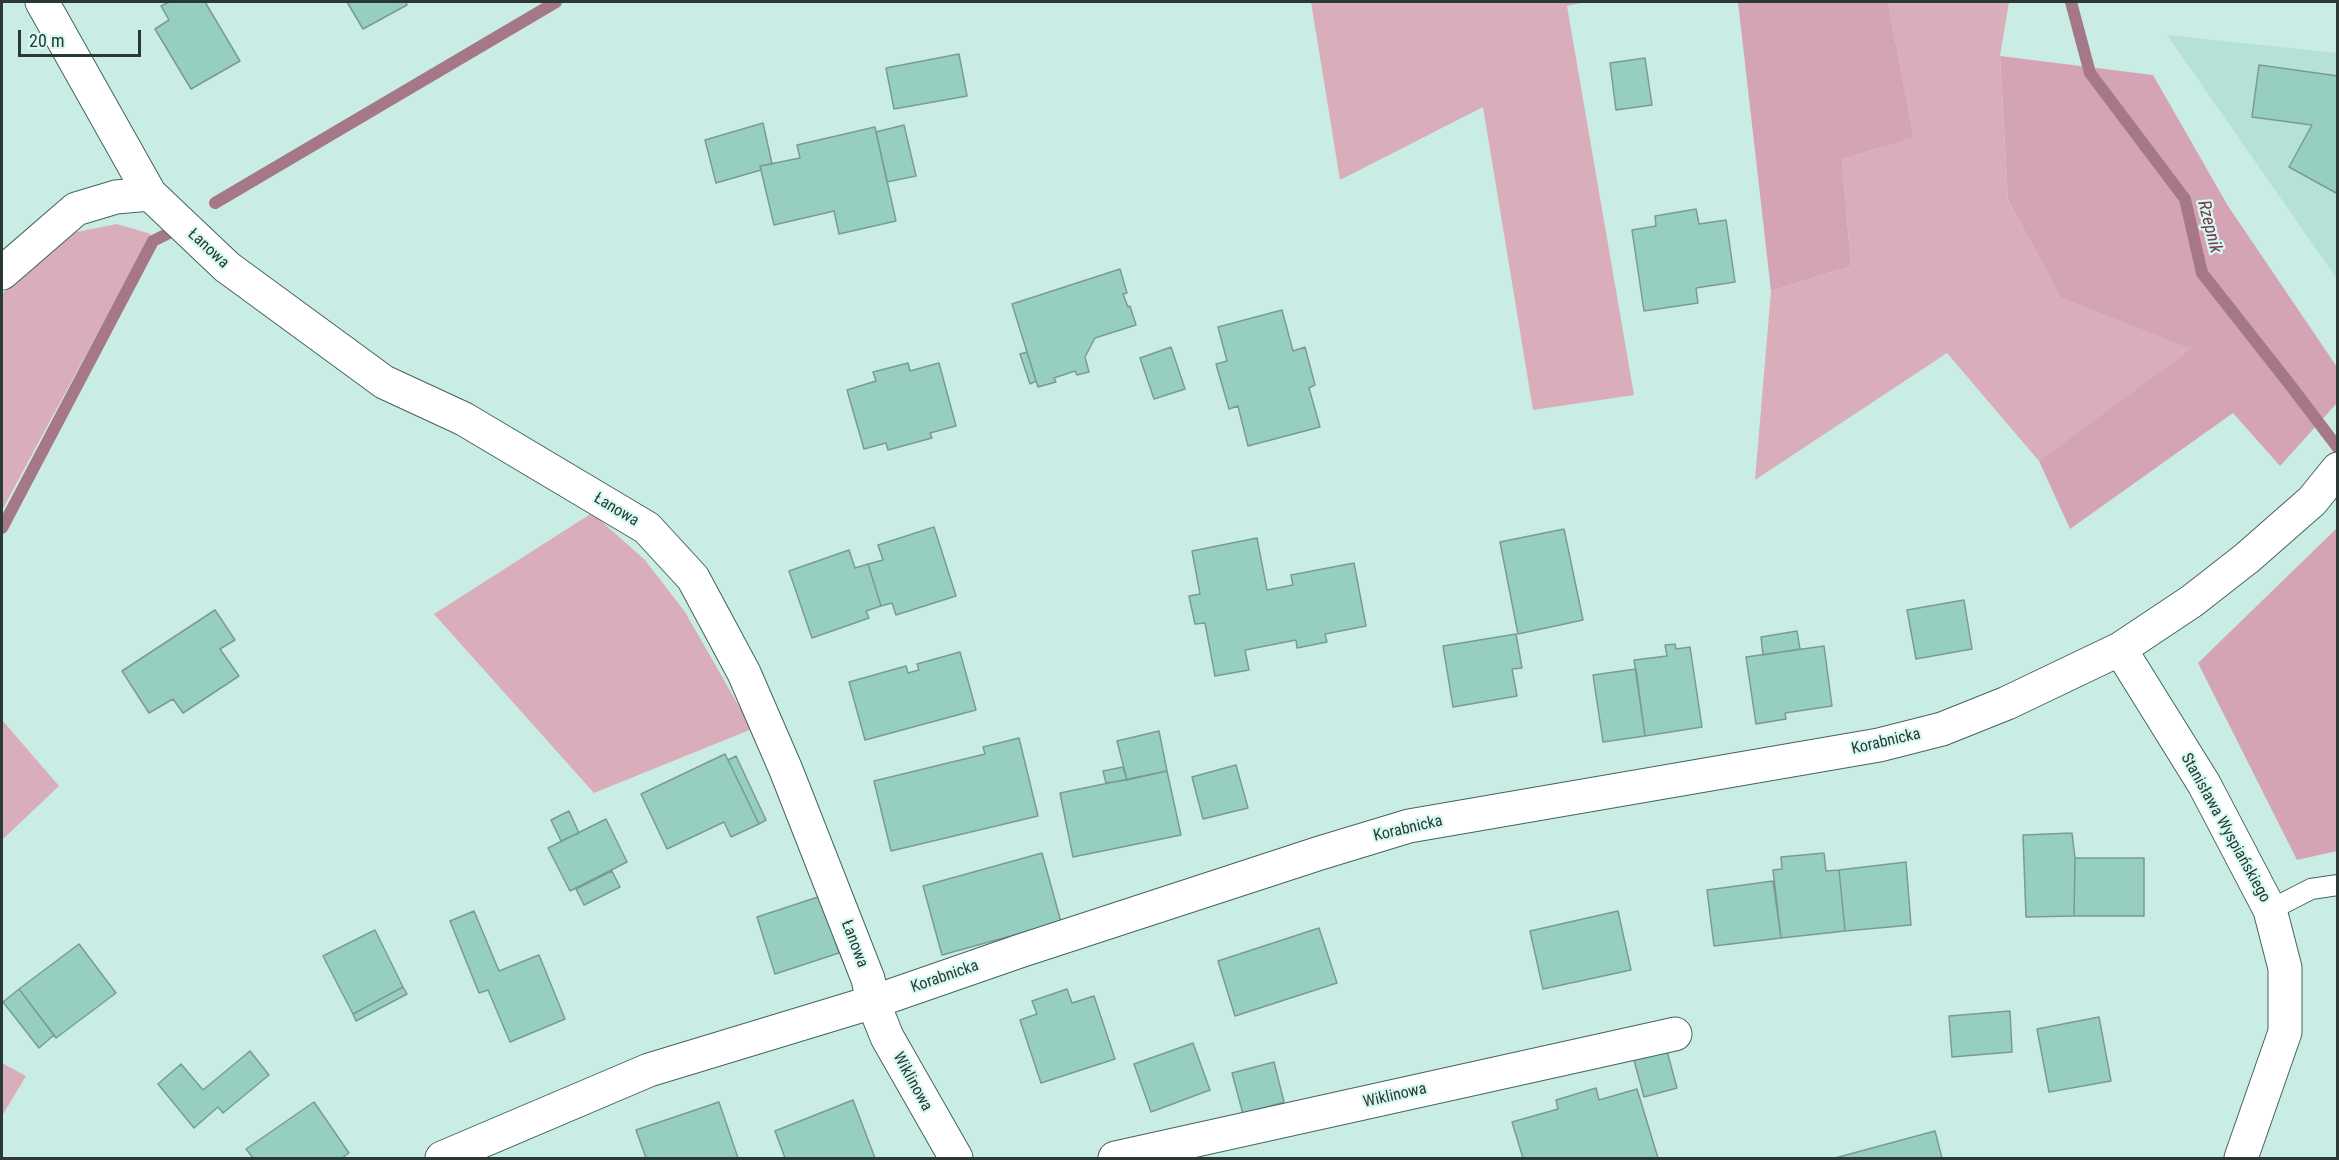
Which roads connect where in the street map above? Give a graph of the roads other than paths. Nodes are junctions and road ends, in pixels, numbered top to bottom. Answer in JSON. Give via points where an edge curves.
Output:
{"nodes":[{"id":1,"x":42,"y":2,"type":"edge"},
{"id":2,"x":150,"y":195,"type":"junction"},
{"id":3,"x":2,"y":273,"type":"edge"},
{"id":4,"x":2337,"y":469,"type":"edge"},
{"id":5,"x":2120,"y":649,"type":"junction"},
{"id":6,"x":2337,"y":885,"type":"edge"},
{"id":7,"x":2270,"y":910,"type":"junction"},
{"id":8,"x":873,"y":1002,"type":"junction"},
{"id":9,"x":1675,"y":1034,"type":"dead end"},
{"id":10,"x":442,"y":1158,"type":"edge"},
{"id":11,"x":956,"y":1158,"type":"edge"},
{"id":12,"x":1115,"y":1158,"type":"edge"},
{"id":13,"x":2241,"y":1158,"type":"edge"}],
"edges":[{"from":1,"to":2,"type":"street","name":"Łanowa"},
{"from":2,"to":3,"type":"street","via":[[116,197],[76,209]]},
{"from":2,"to":8,"type":"street","name":"Łanowa","via":[[227,267],[384,382],[464,419],[647,528],[693,578],[744,673],[786,770]]},
{"from":4,"to":5,"type":"street","name":"Korabnicka","via":[[2312,501],[2247,558],[2200,596]]},
{"from":5,"to":7,"type":"street","name":"Stanisława Wyspiańskiego","via":[[2204,784]]},
{"from":5,"to":8,"type":"street","name":"Korabnicka","via":[[1942,729],[1879,745],[1409,826]]},
{"from":6,"to":7,"type":"lane","via":[[2311,889]]},
{"from":7,"to":13,"type":"street","name":"Stanisława Wyspiańskiego","via":[[2285,968],[2285,1032]]},
{"from":8,"to":10,"type":"street","name":"Korabnicka","via":[[649,1070]]},
{"from":8,"to":11,"type":"street","name":"Wiklinowa","via":[[887,1037]]},
{"from":9,"to":12,"type":"street","name":"Wiklinowa"}]}
